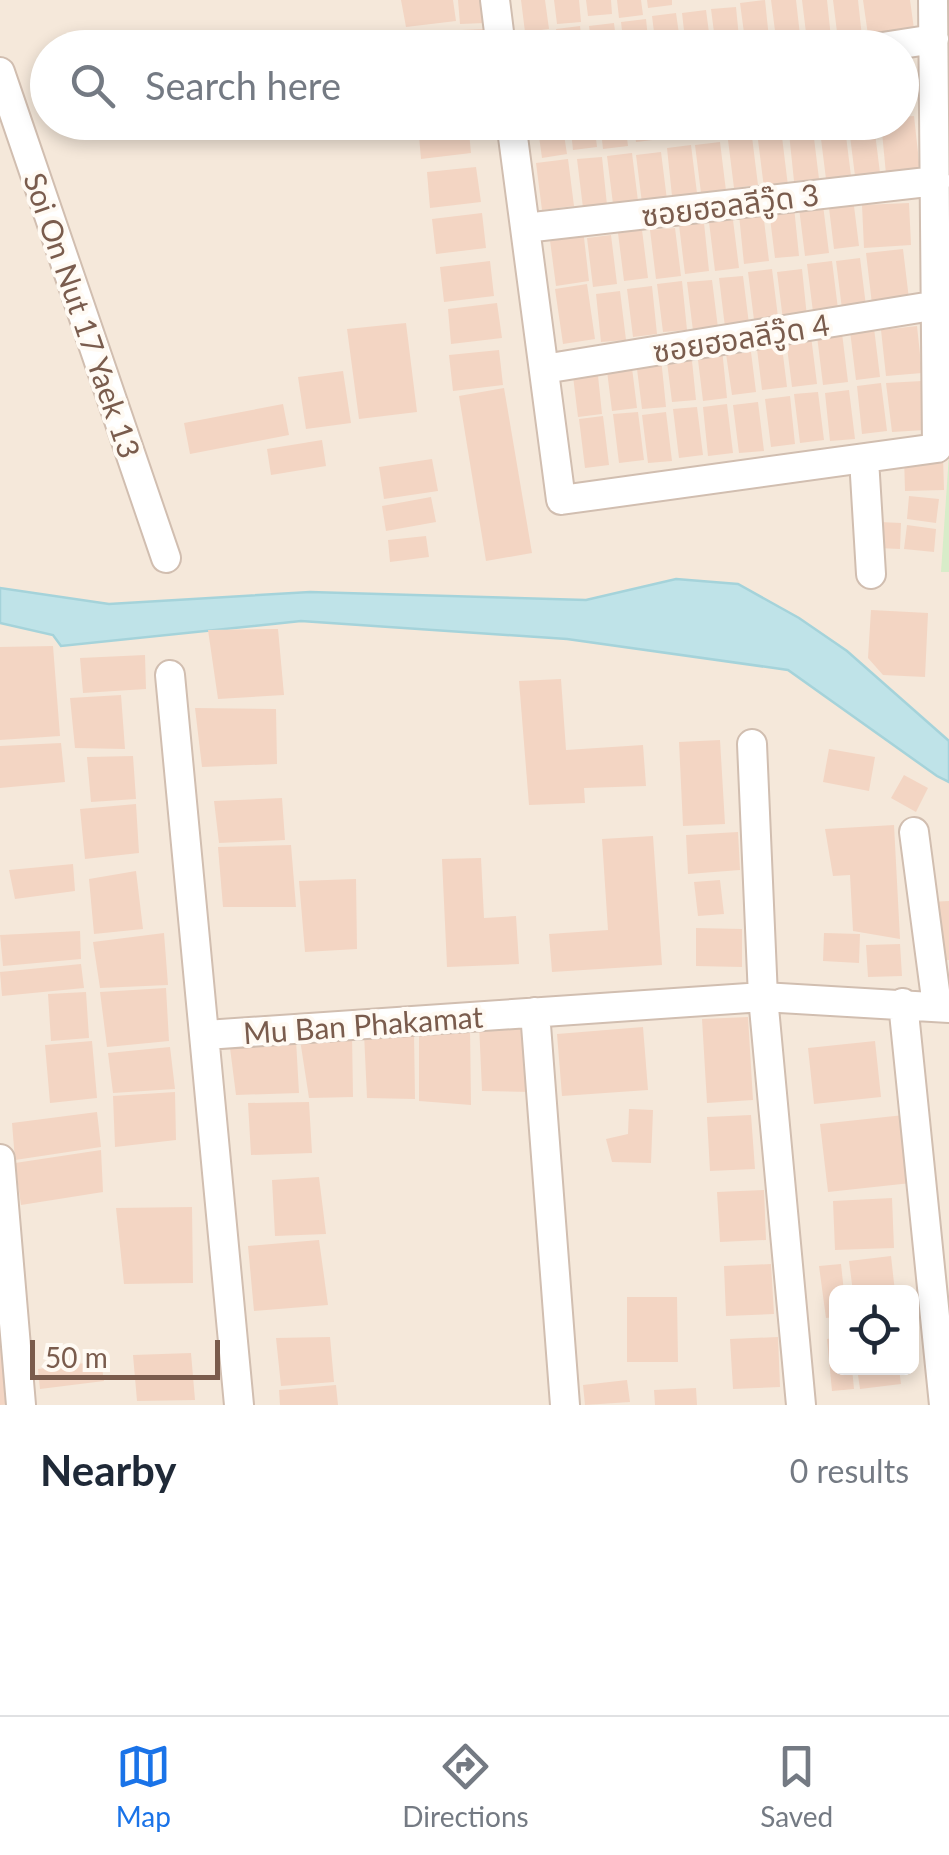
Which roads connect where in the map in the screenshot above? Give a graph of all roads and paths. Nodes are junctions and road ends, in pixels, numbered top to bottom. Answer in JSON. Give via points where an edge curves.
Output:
{"nodes":[{"id":1,"x":495,"y":0,"type":"edge"},
{"id":2,"x":933,"y":0,"type":"edge"},
{"id":3,"x":499,"y":30,"type":"edge"},
{"id":4,"x":934,"y":39,"type":"junction"},
{"id":5,"x":919,"y":41,"type":"edge"},
{"id":6,"x":0,"y":72,"type":"edge"},
{"id":7,"x":513,"y":140,"type":"edge"},
{"id":8,"x":936,"y":181,"type":"junction"},
{"id":9,"x":525,"y":228,"type":"junction"},
{"id":10,"x":938,"y":305,"type":"junction"},
{"id":11,"x":544,"y":368,"type":"junction"},
{"id":12,"x":864,"y":458,"type":"junction"},
{"id":13,"x":166,"y":558,"type":"dead end"},
{"id":14,"x":871,"y":574,"type":"dead end"},
{"id":15,"x":170,"y":674,"type":"dead end"},
{"id":16,"x":752,"y":744,"type":"dead end"},
{"id":17,"x":914,"y":832,"type":"dead end"},
{"id":18,"x":763,"y":996,"type":"junction"},
{"id":19,"x":902,"y":1004,"type":"junction"},
{"id":20,"x":943,"y":1007,"type":"edge"},
{"id":21,"x":536,"y":1012,"type":"junction"},
{"id":22,"x":206,"y":1036,"type":"junction"},
{"id":23,"x":0,"y":1159,"type":"edge"},
{"id":24,"x":21,"y":1405,"type":"edge"},
{"id":25,"x":238,"y":1405,"type":"edge"},
{"id":26,"x":565,"y":1405,"type":"edge"},
{"id":27,"x":801,"y":1405,"type":"edge"},
{"id":28,"x":944,"y":1405,"type":"edge"}],
"edges":[{"from":1,"to":3,"type":"street"},
{"from":2,"to":4,"type":"street"},
{"from":4,"to":5,"type":"street"},
{"from":4,"to":8,"type":"street"},
{"from":6,"to":13,"type":"street","name":"Soi On Nut 17 Yaek 13"},
{"from":7,"to":9,"type":"street"},
{"from":8,"to":9,"type":"street","name":"ซอยฮอลลีวู๊ด 3"},
{"from":8,"to":10,"type":"street"},
{"from":9,"to":11,"type":"street"},
{"from":10,"to":11,"type":"street","name":"ซอยฮอลลีวู๊ด 4"},
{"from":10,"to":12,"type":"street","via":[[937,448]]},
{"from":11,"to":12,"type":"street","via":[[561,500]]},
{"from":12,"to":14,"type":"street"},
{"from":15,"to":22,"type":"street","name":"Mu Ban Phakamat"},
{"from":16,"to":18,"type":"street"},
{"from":17,"to":20,"type":"street"},
{"from":18,"to":19,"type":"street","name":"Mu Ban Phakamat"},
{"from":18,"to":21,"type":"street","name":"Mu Ban Phakamat"},
{"from":18,"to":27,"type":"street"},
{"from":19,"to":20,"type":"street","name":"Mu Ban Phakamat"},
{"from":19,"to":28,"type":"street"},
{"from":21,"to":22,"type":"street","name":"Mu Ban Phakamat"},
{"from":21,"to":26,"type":"street"},
{"from":22,"to":25,"type":"street"},
{"from":23,"to":24,"type":"street"}]}
